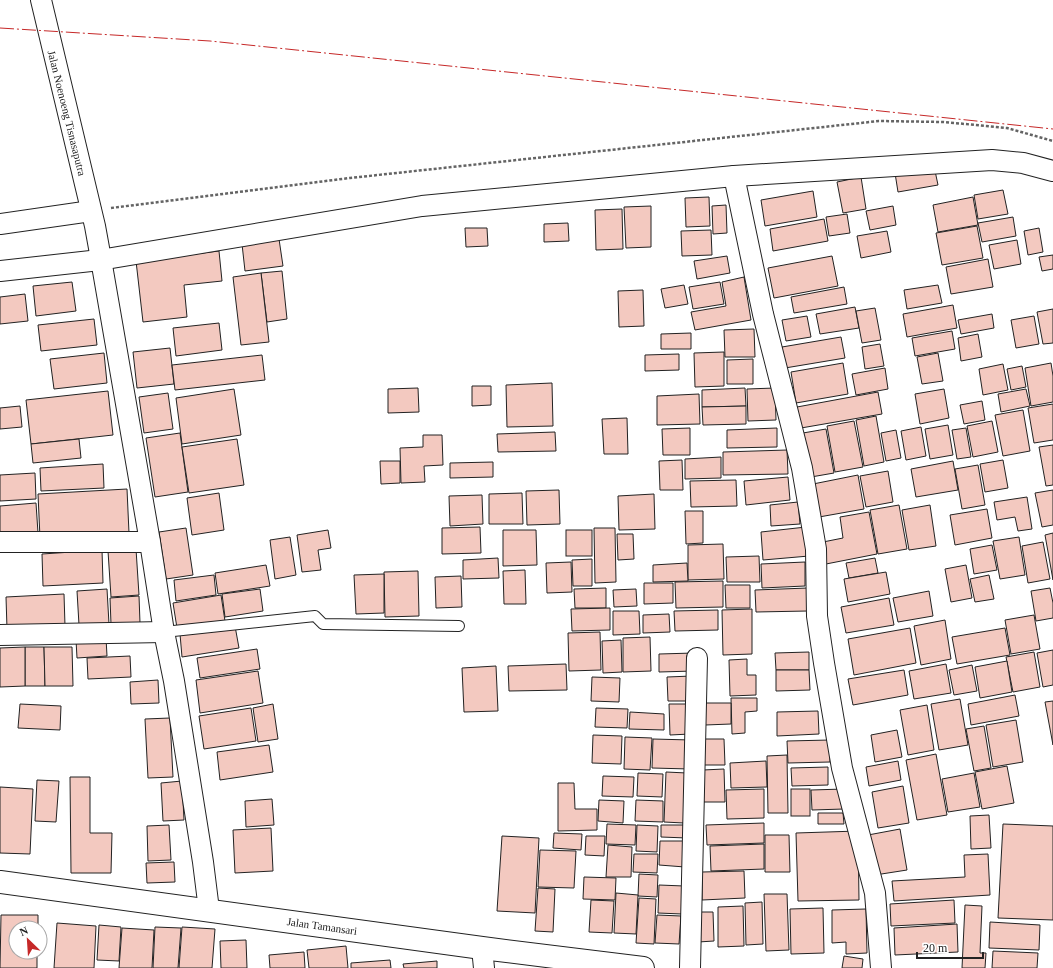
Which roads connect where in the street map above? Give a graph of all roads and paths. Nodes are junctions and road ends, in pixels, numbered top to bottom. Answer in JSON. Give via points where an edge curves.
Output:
{"nodes":[{"id":1,"x":40,"y":0,"type":"edge"},
{"id":2,"x":1053,"y":141,"type":"edge"},
{"id":3,"x":1053,"y":171,"type":"edge"},
{"id":4,"x":734,"y":176,"type":"junction"},
{"id":5,"x":93,"y":218,"type":"junction"},
{"id":6,"x":0,"y":224,"type":"edge"},
{"id":7,"x":100,"y":254,"type":"junction"},
{"id":8,"x":0,"y":271,"type":"edge"},
{"id":9,"x":0,"y":542,"type":"edge"},
{"id":10,"x":150,"y":542,"type":"junction"},
{"id":11,"x":459,"y":626,"type":"dead end"},
{"id":12,"x":164,"y":632,"type":"junction"},
{"id":13,"x":0,"y":635,"type":"edge"},
{"id":14,"x":697,"y":658,"type":"dead end"},
{"id":15,"x":0,"y":882,"type":"edge"},
{"id":16,"x":209,"y":910,"type":"junction"},
{"id":17,"x":483,"y":958,"type":"edge"},
{"id":18,"x":643,"y":968,"type":"edge"},
{"id":19,"x":690,"y":968,"type":"edge"},
{"id":20,"x":881,"y":968,"type":"edge"}],
"edges":[{"from":1,"to":5,"type":"street","name":"Jalan Noenoeng Tisnasaputra"},
{"from":2,"to":5,"type":"path","via":[[1007,128],[944,122],[879,121],[350,178]]},
{"from":3,"to":4,"type":"street","via":[[1023,163],[992,160]]},
{"from":4,"to":7,"type":"street","via":[[422,206]]},
{"from":4,"to":20,"type":"street","via":[[763,314],[802,468],[816,548],[817,616],[824,663],[842,768],[875,893]]},
{"from":5,"to":6,"type":"street"},
{"from":5,"to":7,"type":"street","name":"Jalan Noenoeng Tisnasaputra"},
{"from":7,"to":8,"type":"street"},
{"from":7,"to":10,"type":"street","name":"Jalan Noenoeng Tisnasaputra"},
{"from":9,"to":10,"type":"street"},
{"from":10,"to":12,"type":"street","name":"Jalan Noenoeng Tisnasaputra"},
{"from":11,"to":12,"type":"lane","via":[[323,624],[315,616]]},
{"from":12,"to":13,"type":"street"},
{"from":12,"to":16,"type":"street","name":"Jalan Noenoeng Tisnasaputra"},
{"from":14,"to":19,"type":"street"},
{"from":15,"to":16,"type":"main road","name":"Jalan Tamansari"},
{"from":16,"to":17,"type":"main road","name":"Jalan Tamansari"},
{"from":17,"to":18,"type":"main road","name":"Jalan Tamansari"}]}
